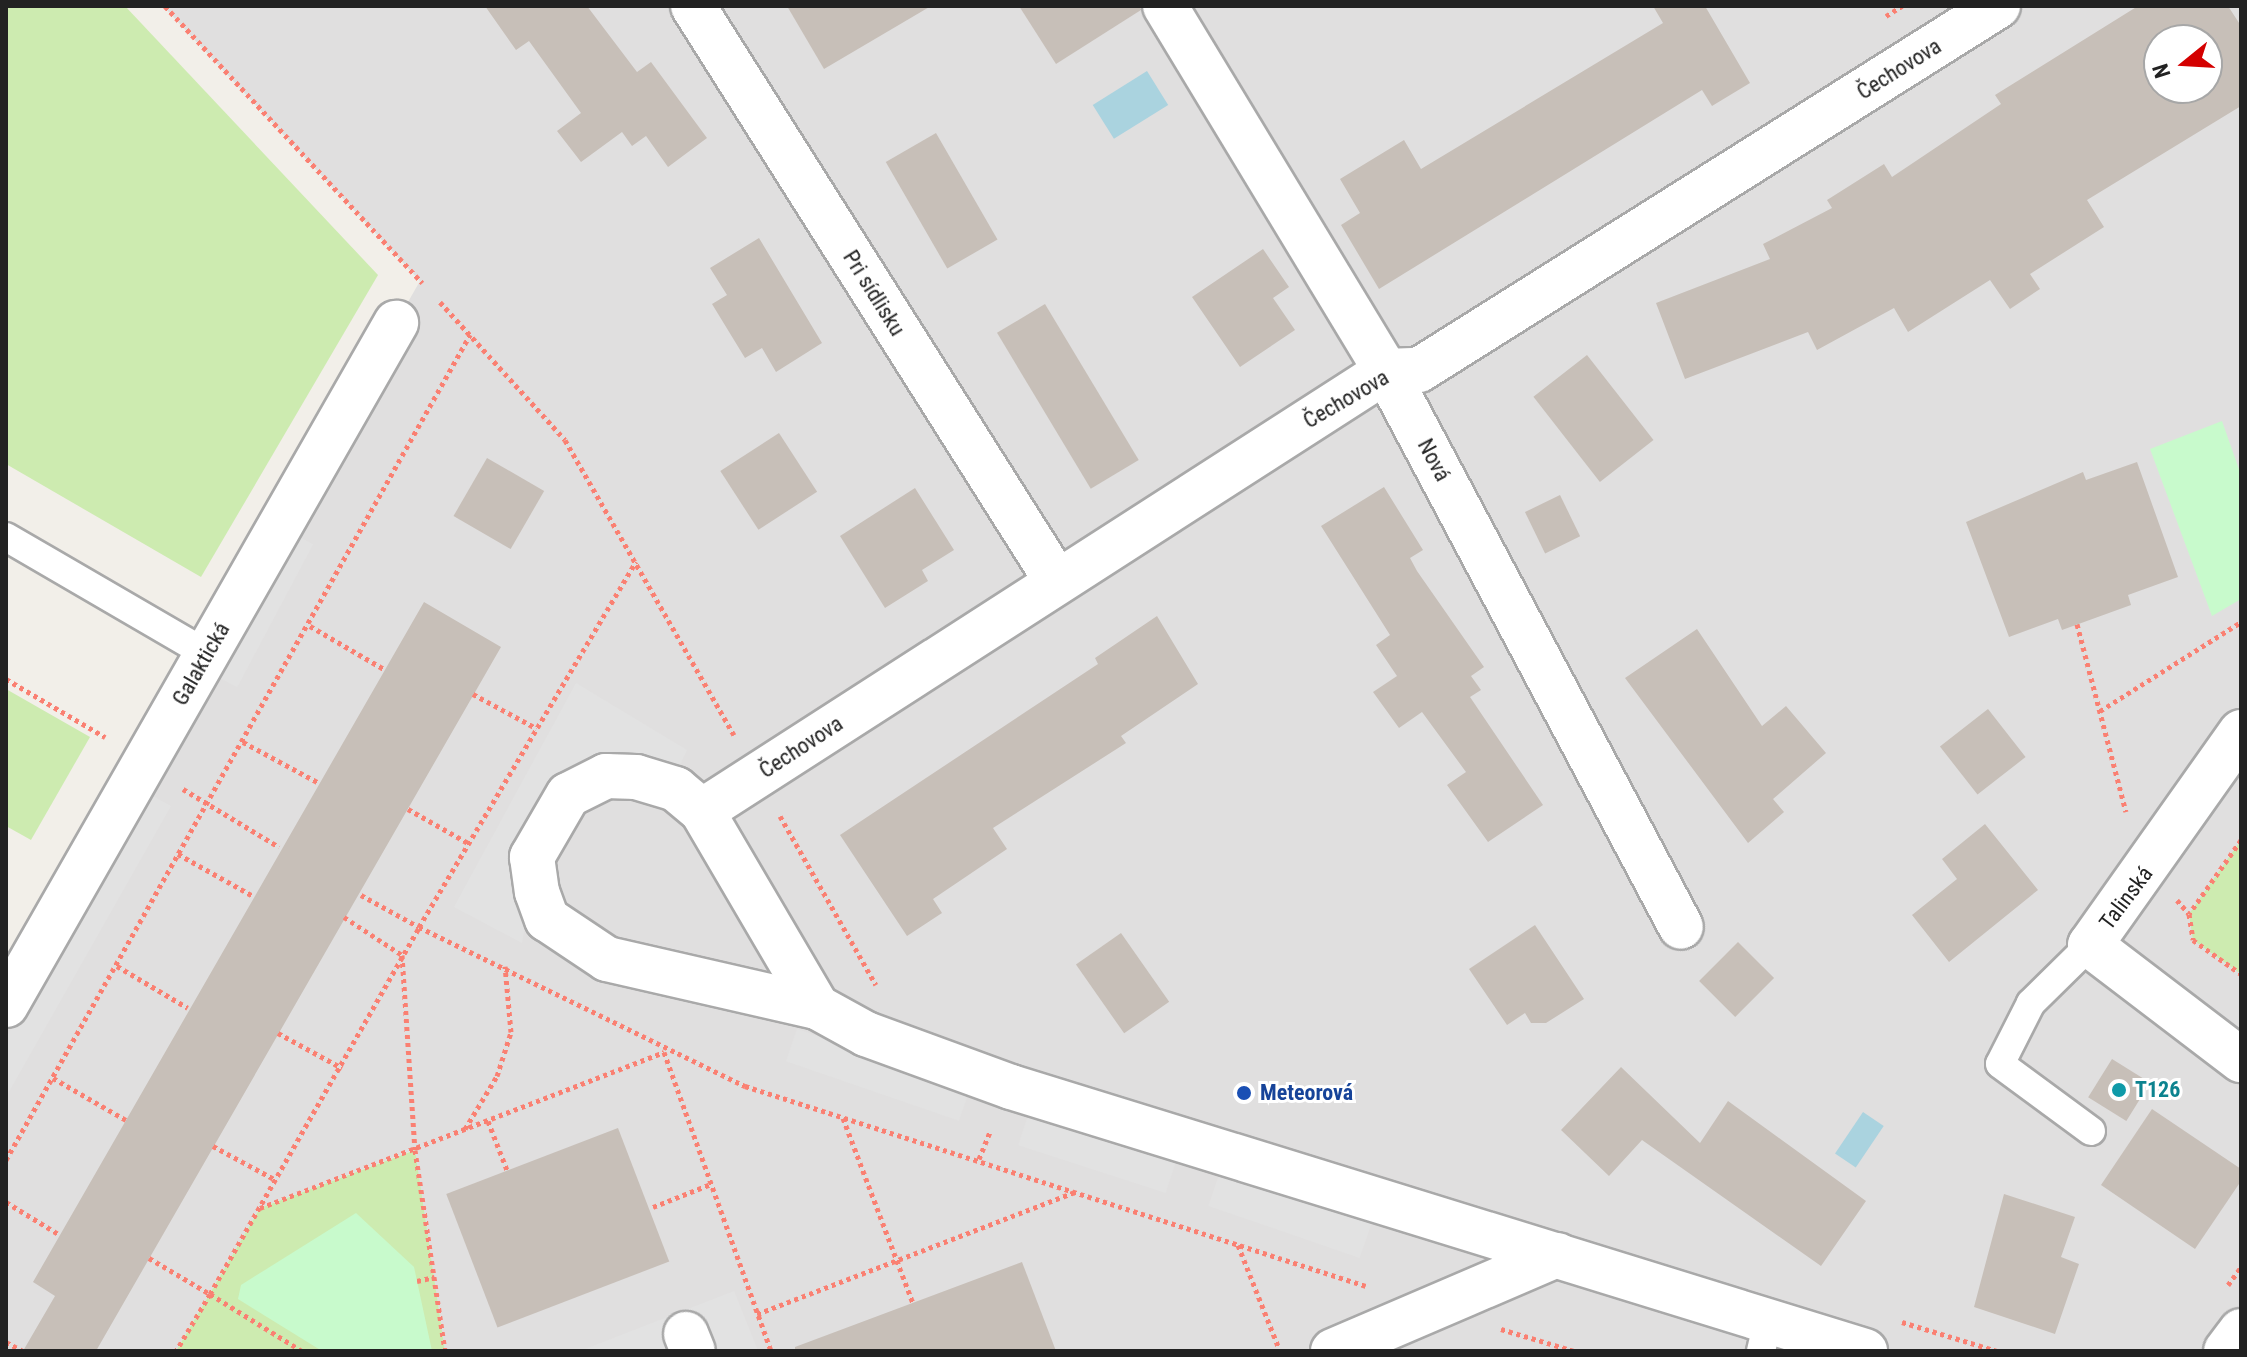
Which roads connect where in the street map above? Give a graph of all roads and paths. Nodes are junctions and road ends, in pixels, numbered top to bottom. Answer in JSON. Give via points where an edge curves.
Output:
{"nodes":[{"id":1,"x":165,"y":6,"type":"edge"},
{"id":2,"x":693,"y":6,"type":"edge"},
{"id":3,"x":1165,"y":6,"type":"edge"},
{"id":4,"x":1998,"y":6,"type":"edge"},
{"id":5,"x":396,"y":323,"type":"dead end"},
{"id":6,"x":470,"y":334,"type":"junction"},
{"id":7,"x":1386,"y":371,"type":"junction"},
{"id":8,"x":6,"y":537,"type":"edge"},
{"id":9,"x":636,"y":561,"type":"junction"},
{"id":10,"x":1056,"y":580,"type":"junction"},
{"id":11,"x":2241,"y":622,"type":"edge"},
{"id":12,"x":2077,"y":624,"type":"dead end"},
{"id":13,"x":310,"y":626,"type":"junction"},
{"id":14,"x":207,"y":654,"type":"junction"},
{"id":15,"x":384,"y":669,"type":"dead end"},
{"id":16,"x":473,"y":694,"type":"dead end"},
{"id":17,"x":2100,"y":711,"type":"junction"},
{"id":18,"x":536,"y":728,"type":"junction"},
{"id":19,"x":2241,"y":732,"type":"edge"},
{"id":20,"x":243,"y":742,"type":"junction"},
{"id":21,"x":757,"y":776,"type":"junction"},
{"id":22,"x":319,"y":783,"type":"dead end"},
{"id":23,"x":408,"y":809,"type":"dead end"},
{"id":24,"x":702,"y":811,"type":"junction"},
{"id":25,"x":2241,"y":840,"type":"edge"},
{"id":26,"x":468,"y":843,"type":"junction"},
{"id":27,"x":178,"y":854,"type":"junction"},
{"id":28,"x":2149,"y":866,"type":"junction"},
{"id":29,"x":361,"y":895,"type":"dead end"},
{"id":30,"x":253,"y":896,"type":"dead end"},
{"id":31,"x":2189,"y":914,"type":"junction"},
{"id":32,"x":344,"y":917,"type":"dead end"},
{"id":33,"x":419,"y":927,"type":"junction"},
{"id":34,"x":1681,"y":927,"type":"dead end"},
{"id":35,"x":2090,"y":945,"type":"junction"},
{"id":36,"x":402,"y":955,"type":"junction"},
{"id":37,"x":117,"y":966,"type":"junction"},
{"id":38,"x":505,"y":966,"type":"junction"},
{"id":39,"x":2241,"y":974,"type":"edge"},
{"id":40,"x":880,"y":992,"type":"dead end"},
{"id":41,"x":6,"y":1005,"type":"edge"},
{"id":42,"x":817,"y":1007,"type":"junction"},
{"id":43,"x":188,"y":1008,"type":"dead end"},
{"id":44,"x":278,"y":1033,"type":"dead end"},
{"id":45,"x":664,"y":1052,"type":"junction"},
{"id":46,"x":2241,"y":1060,"type":"edge"},
{"id":47,"x":342,"y":1068,"type":"junction"},
{"id":48,"x":53,"y":1078,"type":"junction"},
{"id":49,"x":843,"y":1117,"type":"junction"},
{"id":50,"x":126,"y":1120,"type":"dead end"},
{"id":51,"x":488,"y":1121,"type":"junction"},
{"id":52,"x":465,"y":1130,"type":"junction"},
{"id":53,"x":2091,"y":1131,"type":"dead end"},
{"id":54,"x":213,"y":1146,"type":"dead end"},
{"id":55,"x":415,"y":1150,"type":"junction"},
{"id":56,"x":6,"y":1160,"type":"edge"},
{"id":57,"x":507,"y":1170,"type":"dead end"},
{"id":58,"x":276,"y":1180,"type":"junction"},
{"id":59,"x":711,"y":1184,"type":"junction"},
{"id":60,"x":1080,"y":1190,"type":"junction"},
{"id":61,"x":6,"y":1202,"type":"edge"},
{"id":62,"x":653,"y":1207,"type":"dead end"},
{"id":63,"x":260,"y":1208,"type":"junction"},
{"id":64,"x":60,"y":1235,"type":"dead end"},
{"id":65,"x":1238,"y":1244,"type":"junction"},
{"id":66,"x":1557,"y":1255,"type":"junction"},
{"id":67,"x":149,"y":1258,"type":"dead end"},
{"id":68,"x":896,"y":1258,"type":"junction"},
{"id":69,"x":435,"y":1277,"type":"junction"},
{"id":70,"x":417,"y":1281,"type":"dead end"},
{"id":71,"x":210,"y":1294,"type":"junction"},
{"id":72,"x":913,"y":1303,"type":"dead end"},
{"id":73,"x":1437,"y":1310,"type":"junction"},
{"id":74,"x":757,"y":1314,"type":"junction"},
{"id":75,"x":1894,"y":1319,"type":"dead end"},
{"id":76,"x":2241,"y":1331,"type":"edge"},
{"id":77,"x":1764,"y":1338,"type":"edge"},
{"id":78,"x":6,"y":1342,"type":"edge"},
{"id":79,"x":23,"y":1351,"type":"edge"},
{"id":80,"x":176,"y":1351,"type":"edge"},
{"id":81,"x":302,"y":1351,"type":"edge"},
{"id":82,"x":445,"y":1351,"type":"edge"},
{"id":83,"x":771,"y":1351,"type":"edge"},
{"id":84,"x":1280,"y":1351,"type":"edge"},
{"id":85,"x":1333,"y":1351,"type":"edge"},
{"id":86,"x":1574,"y":1351,"type":"edge"},
{"id":87,"x":1865,"y":1351,"type":"edge"},
{"id":88,"x":1997,"y":1351,"type":"edge"},
{"id":89,"x":2226,"y":1351,"type":"edge"}],
"edges":[{"from":1,"to":6,"type":"path"},
{"from":2,"to":10,"type":"street","name":"Pri sídlisku"},
{"from":3,"to":7,"type":"street","name":"Nová"},
{"from":4,"to":7,"type":"street","name":"Čechovova","via":[[1419,370]]},
{"from":5,"to":14,"type":"street","name":"Galaktická"},
{"from":6,"to":9,"type":"path","via":[[565,440]]},
{"from":6,"to":13,"type":"path"},
{"from":7,"to":10,"type":"street","name":"Čechovova"},
{"from":7,"to":34,"type":"street","name":"Nová"},
{"from":8,"to":14,"type":"lane"},
{"from":9,"to":18,"type":"path"},
{"from":9,"to":21,"type":"path"},
{"from":10,"to":21,"type":"street","name":"Čechovova"},
{"from":11,"to":17,"type":"path"},
{"from":12,"to":17,"type":"path"},
{"from":13,"to":15,"type":"path"},
{"from":13,"to":20,"type":"path"},
{"from":14,"to":41,"type":"street","name":"Galaktická"},
{"from":16,"to":18,"type":"path"},
{"from":17,"to":28,"type":"path","via":[[2129,821]]},
{"from":18,"to":26,"type":"path"},
{"from":19,"to":28,"type":"street","name":"Talinská"},
{"from":20,"to":22,"type":"path"},
{"from":20,"to":27,"type":"path"},
{"from":21,"to":24,"type":"street","name":"Čechovova"},
{"from":21,"to":40,"type":"path"},
{"from":23,"to":26,"type":"path"},
{"from":24,"to":42,"type":"street"},
{"from":24,"to":42,"type":"street","via":[[676,789],[636,777],[606,776],[568,795],[532,857],[547,919],[607,959]]},
{"from":25,"to":31,"type":"path"},
{"from":26,"to":33,"type":"path"},
{"from":27,"to":30,"type":"path"},
{"from":27,"to":37,"type":"path"},
{"from":28,"to":31,"type":"path"},
{"from":28,"to":35,"type":"street","name":"Talinská"},
{"from":29,"to":33,"type":"path"},
{"from":31,"to":39,"type":"path","via":[[2193,940]]},
{"from":32,"to":36,"type":"path"},
{"from":33,"to":36,"type":"path"},
{"from":33,"to":38,"type":"path"},
{"from":35,"to":46,"type":"street","name":"Talinská"},
{"from":35,"to":53,"type":"lane","via":[[2031,1003],[2000,1064]]},
{"from":36,"to":47,"type":"path"},
{"from":36,"to":55,"type":"path"},
{"from":37,"to":43,"type":"path"},
{"from":37,"to":48,"type":"path"},
{"from":38,"to":45,"type":"path"},
{"from":38,"to":52,"type":"path","via":[[511,1032],[497,1076]]},
{"from":42,"to":66,"type":"street","via":[[866,1034],[1011,1087]]},
{"from":44,"to":47,"type":"path"},
{"from":45,"to":49,"type":"path"},
{"from":45,"to":51,"type":"path"},
{"from":45,"to":59,"type":"path"},
{"from":47,"to":58,"type":"path"},
{"from":48,"to":50,"type":"path"},
{"from":48,"to":56,"type":"path"},
{"from":49,"to":60,"type":"path"},
{"from":49,"to":68,"type":"path"},
{"from":51,"to":52,"type":"path"},
{"from":51,"to":57,"type":"path"},
{"from":52,"to":55,"type":"path"},
{"from":54,"to":58,"type":"path"},
{"from":55,"to":63,"type":"path"},
{"from":55,"to":69,"type":"path"},
{"from":58,"to":63,"type":"path"},
{"from":59,"to":62,"type":"path"},
{"from":59,"to":74,"type":"path"},
{"from":60,"to":65,"type":"path"},
{"from":60,"to":68,"type":"path"},
{"from":61,"to":64,"type":"path"},
{"from":63,"to":71,"type":"path"},
{"from":65,"to":73,"type":"path"},
{"from":65,"to":84,"type":"path"},
{"from":66,"to":73,"type":"street"},
{"from":66,"to":77,"type":"street"},
{"from":67,"to":71,"type":"path"},
{"from":68,"to":72,"type":"path"},
{"from":68,"to":74,"type":"path"},
{"from":69,"to":70,"type":"path"},
{"from":69,"to":82,"type":"path"},
{"from":71,"to":80,"type":"path"},
{"from":71,"to":81,"type":"path"},
{"from":73,"to":85,"type":"street"},
{"from":73,"to":86,"type":"path"},
{"from":74,"to":83,"type":"path"},
{"from":75,"to":88,"type":"path"},
{"from":76,"to":89,"type":"street"},
{"from":77,"to":87,"type":"street"},
{"from":78,"to":79,"type":"path"}]}
